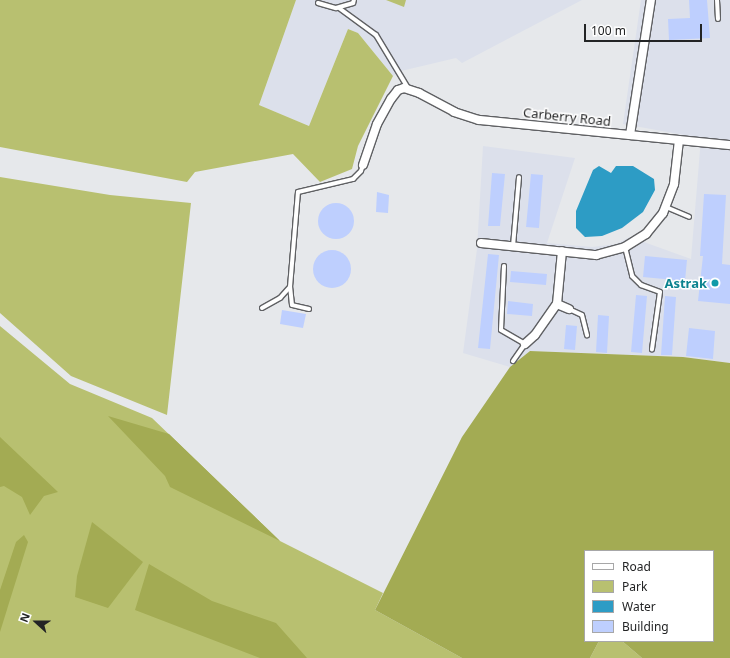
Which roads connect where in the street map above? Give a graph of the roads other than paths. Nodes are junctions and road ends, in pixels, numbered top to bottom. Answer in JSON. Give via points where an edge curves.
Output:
{"nodes":[{"id":1,"x":354,"y":0,"type":"edge"},
{"id":2,"x":651,"y":0,"type":"edge"},
{"id":3,"x":717,"y":0,"type":"edge"},
{"id":4,"x":318,"y":3,"type":"dead end"},
{"id":5,"x":339,"y":8,"type":"junction"},
{"id":6,"x":718,"y":19,"type":"dead end"},
{"id":7,"x":409,"y":88,"type":"junction"},
{"id":8,"x":630,"y":135,"type":"junction"},
{"id":9,"x":679,"y":140,"type":"junction"},
{"id":10,"x":730,"y":145,"type":"edge"},
{"id":11,"x":363,"y":165,"type":"joint"},
{"id":12,"x":519,"y":176,"type":"dead end"},
{"id":13,"x":665,"y":207,"type":"junction"},
{"id":14,"x":689,"y":217,"type":"dead end"},
{"id":15,"x":481,"y":243,"type":"dead end"},
{"id":16,"x":513,"y":246,"type":"junction"},
{"id":17,"x":625,"y":247,"type":"junction"},
{"id":18,"x":562,"y":251,"type":"junction"},
{"id":19,"x":504,"y":266,"type":"dead end"},
{"id":20,"x":290,"y":287,"type":"junction"},
{"id":21,"x":557,"y":304,"type":"junction"},
{"id":22,"x":262,"y":308,"type":"dead end"},
{"id":23,"x":309,"y":309,"type":"dead end"},
{"id":24,"x":569,"y":309,"type":"joint"},
{"id":25,"x":587,"y":335,"type":"dead end"},
{"id":26,"x":525,"y":344,"type":"junction"},
{"id":27,"x":652,"y":349,"type":"dead end"},
{"id":28,"x":513,"y":361,"type":"dead end"}],
"edges":[{"from":1,"to":5,"type":"lane","via":[[353,3]]},
{"from":2,"to":8,"type":"street"},
{"from":3,"to":6,"type":"lane"},
{"from":4,"to":5,"type":"lane"},
{"from":5,"to":7,"type":"lane","via":[[376,35]]},
{"from":7,"to":8,"type":"street","name":"Carberry Road","via":[[454,112],[479,120]]},
{"from":7,"to":11,"type":"street","via":[[398,90],[390,99],[377,124]]},
{"from":8,"to":9,"type":"street","name":"Carberry Road"},
{"from":9,"to":10,"type":"street","name":"Carberry Road"},
{"from":9,"to":13,"type":"street","via":[[674,184]]},
{"from":11,"to":20,"type":"lane","via":[[353,179],[298,192]]},
{"from":12,"to":16,"type":"lane"},
{"from":13,"to":14,"type":"lane"},
{"from":13,"to":17,"type":"street","via":[[646,234]]},
{"from":15,"to":16,"type":"street"},
{"from":16,"to":18,"type":"street"},
{"from":17,"to":18,"type":"street","via":[[596,255]]},
{"from":17,"to":27,"type":"lane","via":[[632,276],[641,285],[660,292]]},
{"from":18,"to":21,"type":"street"},
{"from":19,"to":26,"type":"lane","via":[[501,330]]},
{"from":20,"to":22,"type":"lane","via":[[280,298]]},
{"from":20,"to":23,"type":"lane","via":[[292,306]]},
{"from":21,"to":24,"type":"street"},
{"from":21,"to":26,"type":"street","via":[[535,335]]},
{"from":24,"to":25,"type":"lane","via":[[582,315]]},
{"from":26,"to":28,"type":"lane"}]}
